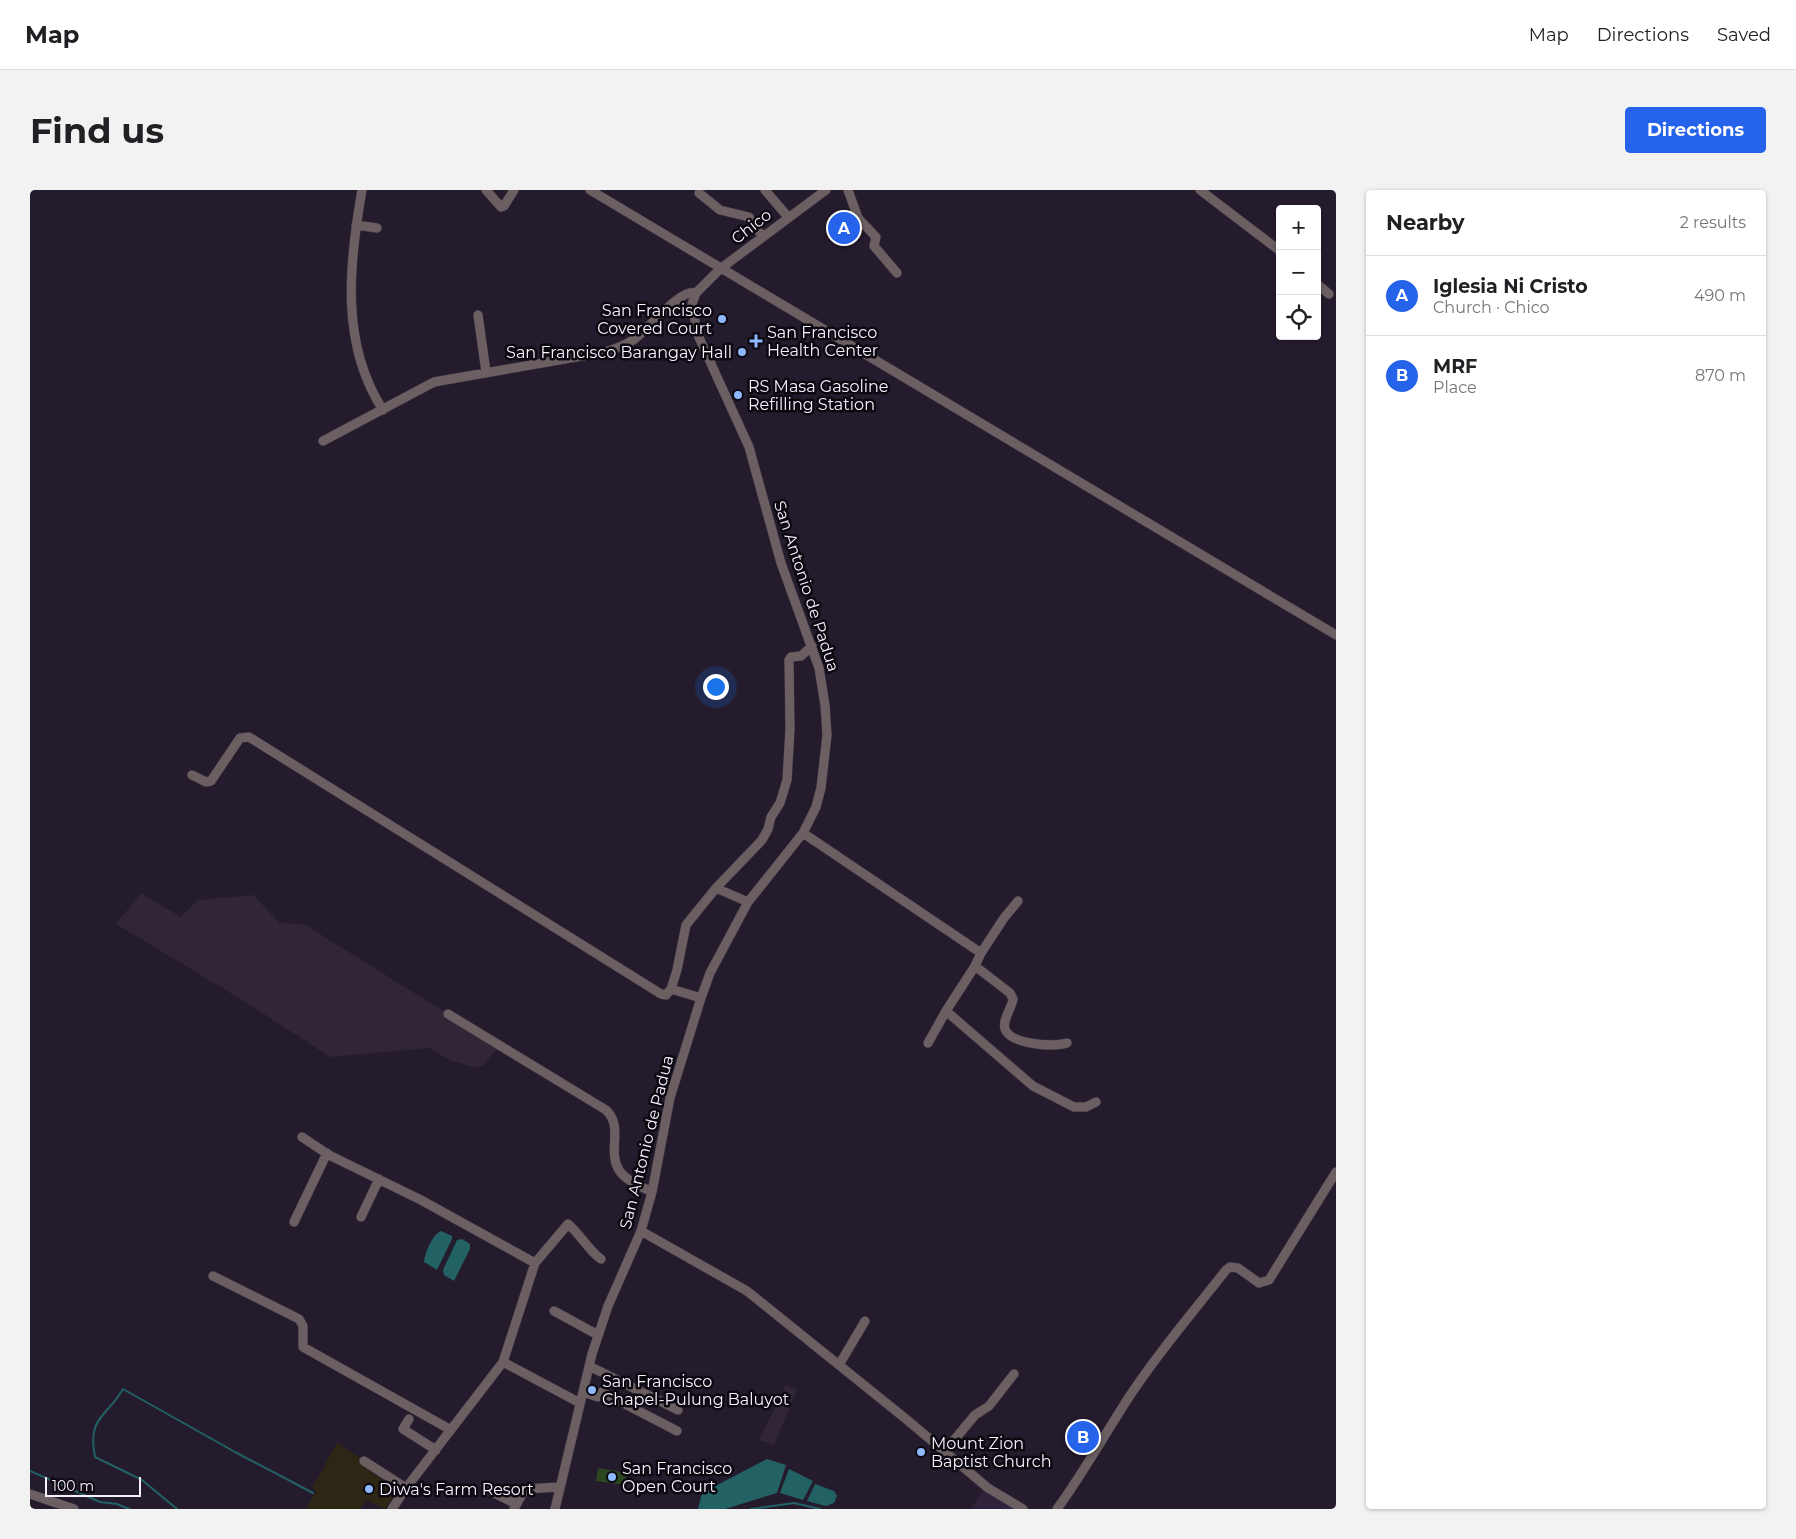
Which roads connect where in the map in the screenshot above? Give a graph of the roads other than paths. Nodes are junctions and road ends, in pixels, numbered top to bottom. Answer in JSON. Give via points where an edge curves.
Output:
{"nodes":[{"id":1,"x":362,"y":190,"type":"edge"},
{"id":2,"x":486,"y":190,"type":"edge"},
{"id":3,"x":514,"y":190,"type":"edge"},
{"id":4,"x":590,"y":190,"type":"edge"},
{"id":5,"x":765,"y":190,"type":"edge"},
{"id":6,"x":826,"y":190,"type":"edge"},
{"id":7,"x":848,"y":190,"type":"edge"},
{"id":8,"x":1200,"y":190,"type":"edge"},
{"id":9,"x":699,"y":193,"type":"dead end"},
{"id":10,"x":788,"y":217,"type":"junction"},
{"id":11,"x":356,"y":225,"type":"junction"},
{"id":12,"x":377,"y":228,"type":"dead end"},
{"id":13,"x":762,"y":236,"type":"junction"},
{"id":14,"x":1279,"y":250,"type":"edge"},
{"id":15,"x":720,"y":269,"type":"junction"},
{"id":16,"x":898,"y":273,"type":"dead end"},
{"id":17,"x":1321,"y":287,"type":"edge"},
{"id":18,"x":696,"y":293,"type":"junction"},
{"id":19,"x":1329,"y":294,"type":"dead end"},
{"id":20,"x":478,"y":315,"type":"dead end"},
{"id":21,"x":486,"y":372,"type":"junction"},
{"id":22,"x":382,"y":410,"type":"junction"},
{"id":23,"x":323,"y":441,"type":"dead end"},
{"id":24,"x":1336,"y":635,"type":"edge"},
{"id":25,"x":812,"y":646,"type":"junction"},
{"id":26,"x":192,"y":775,"type":"dead end"},
{"id":27,"x":803,"y":834,"type":"junction"},
{"id":28,"x":716,"y":888,"type":"junction"},
{"id":29,"x":1018,"y":901,"type":"dead end"},
{"id":30,"x":748,"y":902,"type":"junction"},
{"id":31,"x":982,"y":953,"type":"junction"},
{"id":32,"x":976,"y":966,"type":"junction"},
{"id":33,"x":670,"y":989,"type":"junction"},
{"id":34,"x":701,"y":998,"type":"junction"},
{"id":35,"x":946,"y":1011,"type":"junction"},
{"id":36,"x":448,"y":1014,"type":"dead end"},
{"id":37,"x":928,"y":1043,"type":"dead end"},
{"id":38,"x":1067,"y":1043,"type":"dead end"},
{"id":39,"x":1096,"y":1102,"type":"dead end"},
{"id":40,"x":302,"y":1137,"type":"dead end"},
{"id":41,"x":327,"y":1153,"type":"junction"},
{"id":42,"x":1336,"y":1172,"type":"edge"},
{"id":43,"x":379,"y":1180,"type":"junction"},
{"id":44,"x":652,"y":1192,"type":"junction"},
{"id":45,"x":361,"y":1217,"type":"dead end"},
{"id":46,"x":294,"y":1222,"type":"dead end"},
{"id":47,"x":641,"y":1231,"type":"junction"},
{"id":48,"x":601,"y":1259,"type":"dead end"},
{"id":49,"x":535,"y":1263,"type":"junction"},
{"id":50,"x":213,"y":1276,"type":"dead end"},
{"id":51,"x":554,"y":1311,"type":"dead end"},
{"id":52,"x":865,"y":1321,"type":"dead end"},
{"id":53,"x":598,"y":1335,"type":"junction"},
{"id":54,"x":503,"y":1362,"type":"junction"},
{"id":55,"x":839,"y":1365,"type":"junction"},
{"id":56,"x":589,"y":1366,"type":"junction"},
{"id":57,"x":1014,"y":1374,"type":"dead end"},
{"id":58,"x":583,"y":1392,"type":"junction"},
{"id":59,"x":580,"y":1403,"type":"junction"},
{"id":60,"x":678,"y":1410,"type":"dead end"},
{"id":61,"x":409,"y":1419,"type":"dead end"},
{"id":62,"x":450,"y":1430,"type":"junction"},
{"id":63,"x":677,"y":1431,"type":"dead end"},
{"id":64,"x":436,"y":1450,"type":"junction"},
{"id":65,"x":945,"y":1451,"type":"junction"},
{"id":66,"x":364,"y":1462,"type":"dead end"},
{"id":67,"x":559,"y":1487,"type":"junction"},
{"id":68,"x":406,"y":1488,"type":"junction"},
{"id":69,"x":488,"y":1490,"type":"dead end"},
{"id":70,"x":30,"y":1494,"type":"edge"},
{"id":71,"x":515,"y":1506,"type":"edge"},
{"id":72,"x":74,"y":1509,"type":"edge"},
{"id":73,"x":392,"y":1509,"type":"edge"},
{"id":74,"x":554,"y":1509,"type":"edge"},
{"id":75,"x":1022,"y":1509,"type":"edge"},
{"id":76,"x":1057,"y":1509,"type":"edge"}],
"edges":[{"from":1,"to":11,"type":"street"},
{"from":2,"to":3,"type":"street","via":[[501,207]]},
{"from":4,"to":15,"type":"street"},
{"from":5,"to":10,"type":"street"},
{"from":6,"to":10,"type":"street","name":"Chico"},
{"from":7,"to":16,"type":"street","via":[[858,218],[876,237],[874,246]]},
{"from":8,"to":14,"type":"street"},
{"from":9,"to":13,"type":"street","via":[[720,210],[748,217]]},
{"from":10,"to":13,"type":"street","name":"Chico"},
{"from":11,"to":12,"type":"street"},
{"from":11,"to":22,"type":"street","via":[[350,282],[353,321],[360,364],[370,391]]},
{"from":13,"to":15,"type":"street","name":"Chico"},
{"from":15,"to":18,"type":"street"},
{"from":15,"to":24,"type":"street"},
{"from":17,"to":19,"type":"street"},
{"from":18,"to":21,"type":"street","via":[[688,292],[677,299],[649,328],[621,347]]},
{"from":18,"to":25,"type":"street","name":"San Antonio de Padua","via":[[692,310],[697,334],[749,447],[781,563]]},
{"from":20,"to":21,"type":"street"},
{"from":21,"to":22,"type":"street","via":[[434,382]]},
{"from":22,"to":23,"type":"street"},
{"from":25,"to":27,"type":"street","name":"San Antonio de Padua","via":[[819,668],[827,736],[821,788]]},
{"from":25,"to":28,"type":"street","via":[[801,656],[789,660],[787,780],[780,803],[762,840]]},
{"from":26,"to":33,"type":"street","via":[[211,781],[240,738],[245,736],[661,994],[666,995]]},
{"from":27,"to":30,"type":"street","name":"San Antonio de Padua"},
{"from":27,"to":31,"type":"street"},
{"from":28,"to":30,"type":"street"},
{"from":28,"to":33,"type":"street","via":[[686,925]]},
{"from":29,"to":31,"type":"street"},
{"from":30,"to":34,"type":"street","name":"San Antonio de Padua","via":[[710,972]]},
{"from":31,"to":32,"type":"street"},
{"from":32,"to":35,"type":"street"},
{"from":32,"to":38,"type":"street","via":[[1012,996],[1006,1031],[1015,1038],[1043,1045]]},
{"from":33,"to":34,"type":"street"},
{"from":34,"to":44,"type":"street","name":"San Antonio de Padua","via":[[670,1098]]},
{"from":35,"to":37,"type":"street"},
{"from":35,"to":39,"type":"street","via":[[1033,1086],[1074,1107],[1086,1107]]},
{"from":36,"to":44,"type":"street","via":[[606,1110],[616,1126],[618,1168],[629,1179]]},
{"from":40,"to":41,"type":"street"},
{"from":41,"to":43,"type":"street"},
{"from":41,"to":46,"type":"street"},
{"from":42,"to":76,"type":"street","via":[[1269,1280],[1259,1283],[1238,1268],[1226,1270],[1136,1386]]},
{"from":43,"to":45,"type":"street"},
{"from":43,"to":49,"type":"street"},
{"from":44,"to":47,"type":"street","name":"San Antonio de Padua"},
{"from":47,"to":53,"type":"street","name":"San Antonio de Padua"},
{"from":47,"to":55,"type":"street","via":[[747,1292]]},
{"from":48,"to":49,"type":"street","via":[[568,1224]]},
{"from":49,"to":54,"type":"street"},
{"from":50,"to":62,"type":"street","via":[[299,1319],[303,1326],[303,1348]]},
{"from":51,"to":53,"type":"street"},
{"from":52,"to":55,"type":"street"},
{"from":53,"to":56,"type":"street","name":"San Antonio de Padua"},
{"from":54,"to":59,"type":"street"},
{"from":54,"to":62,"type":"street"},
{"from":55,"to":65,"type":"street"},
{"from":56,"to":58,"type":"street","name":"San Antonio de Padua"},
{"from":56,"to":60,"type":"street"},
{"from":57,"to":65,"type":"street","via":[[989,1406],[975,1415]]},
{"from":58,"to":59,"type":"street","name":"San Antonio de Padua"},
{"from":58,"to":63,"type":"street","via":[[598,1397],[602,1392]]},
{"from":59,"to":67,"type":"street","name":"San Antonio de Padua"},
{"from":61,"to":64,"type":"street","via":[[403,1429]]},
{"from":62,"to":64,"type":"street"},
{"from":64,"to":68,"type":"street"},
{"from":65,"to":75,"type":"street","via":[[988,1488]]},
{"from":66,"to":68,"type":"street"},
{"from":67,"to":71,"type":"street","via":[[525,1489]]},
{"from":67,"to":74,"type":"street","name":"San Antonio de Padua"},
{"from":68,"to":73,"type":"street"},
{"from":69,"to":71,"type":"street"},
{"from":70,"to":72,"type":"street"}]}
